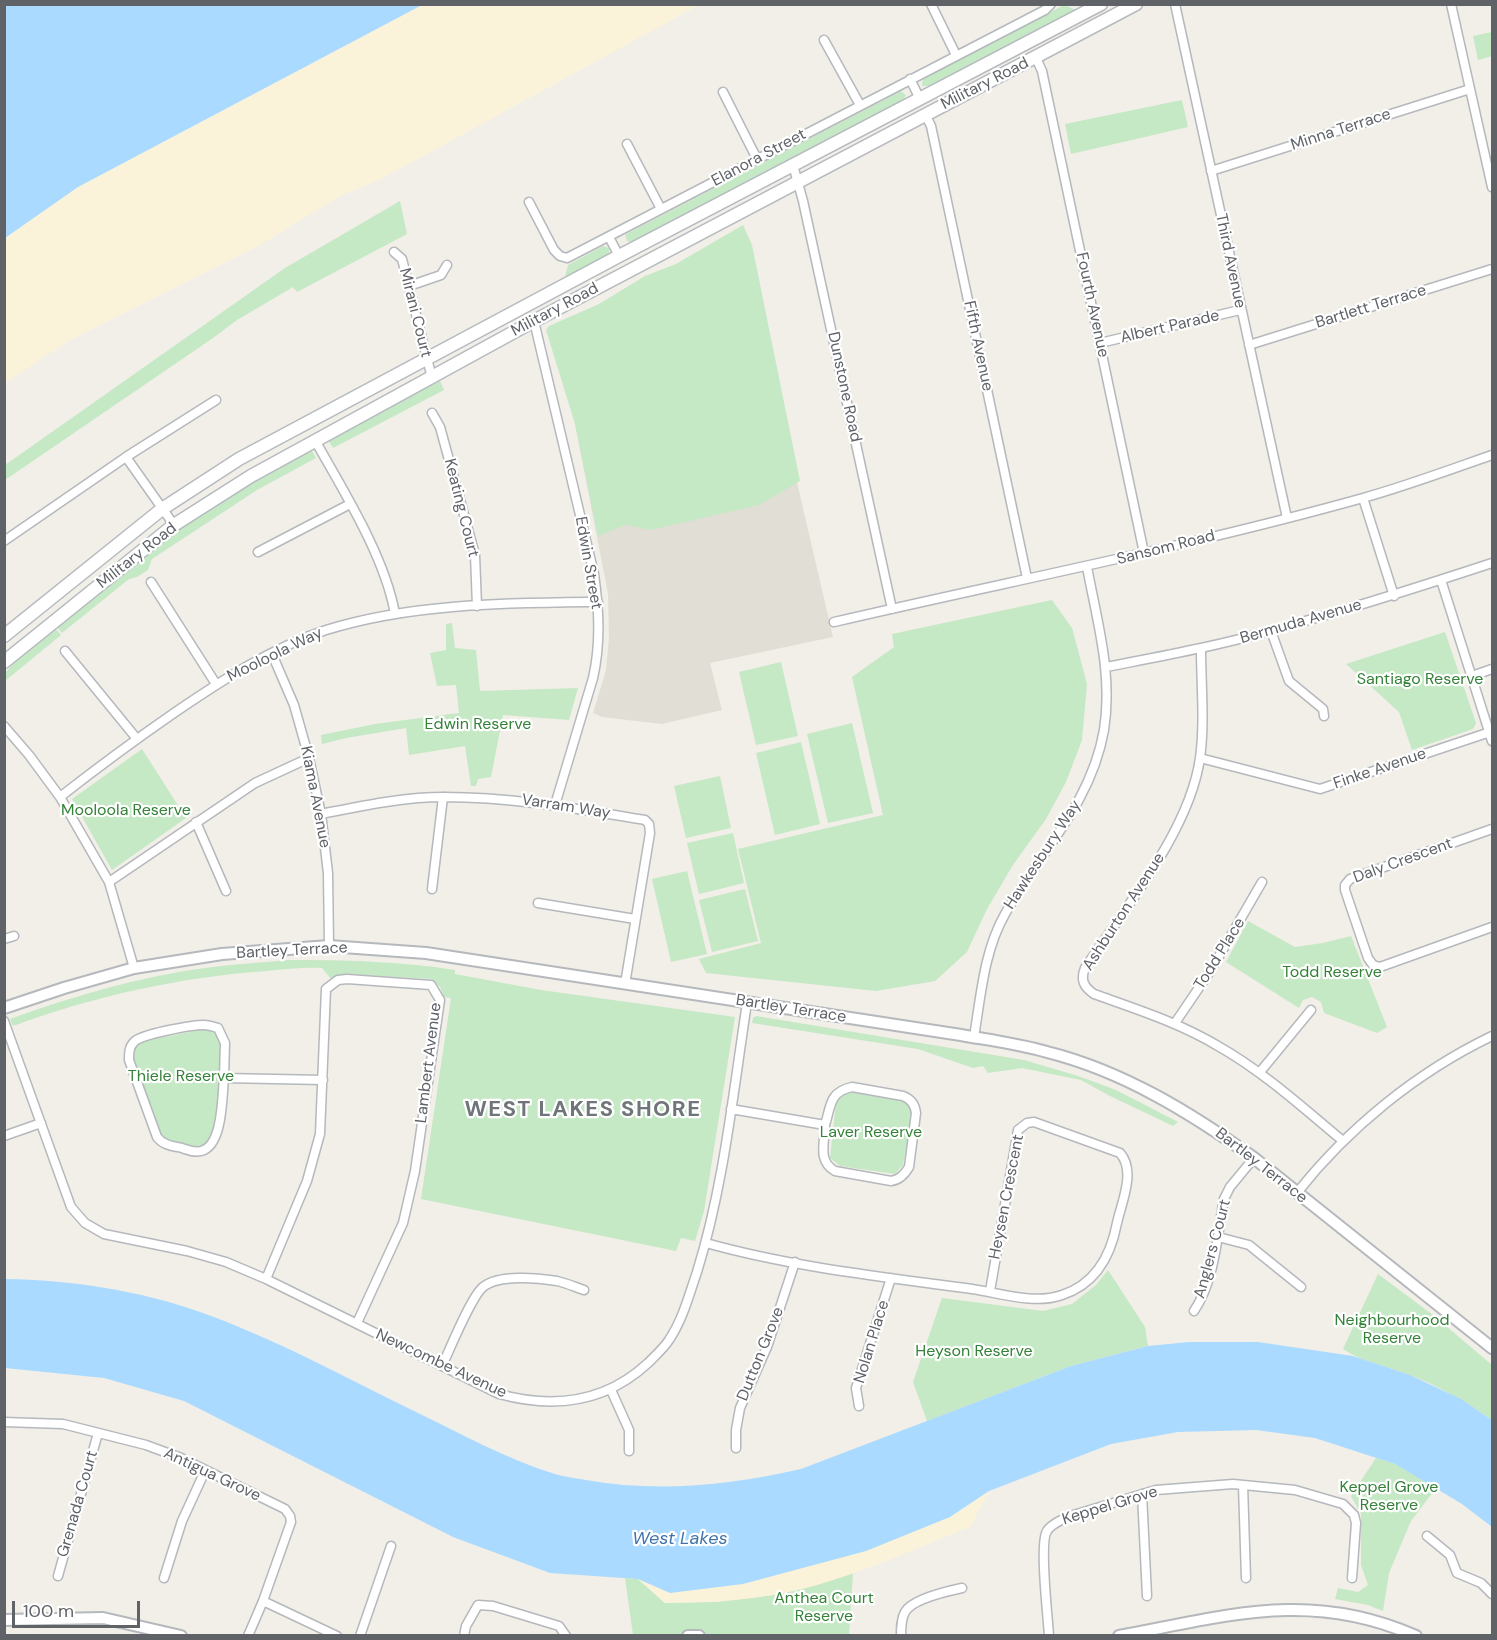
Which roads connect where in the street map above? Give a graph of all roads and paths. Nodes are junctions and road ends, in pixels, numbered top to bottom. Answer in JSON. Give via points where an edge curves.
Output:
{"nodes":[{"id":1,"x":932,"y":4,"type":"edge"},
{"id":2,"x":1051,"y":4,"type":"edge"},
{"id":3,"x":1101,"y":4,"type":"edge"},
{"id":4,"x":1136,"y":4,"type":"edge"},
{"id":5,"x":1175,"y":4,"type":"edge"},
{"id":6,"x":1451,"y":4,"type":"edge"},
{"id":7,"x":824,"y":40,"type":"dead end"},
{"id":8,"x":956,"y":55,"type":"junction"},
{"id":9,"x":1036,"y":58,"type":"junction"},
{"id":10,"x":910,"y":79,"type":"junction"},
{"id":11,"x":1470,"y":89,"type":"junction"},
{"id":12,"x":723,"y":92,"type":"dead end"},
{"id":13,"x":920,"y":99,"type":"junction"},
{"id":14,"x":860,"y":105,"type":"junction"},
{"id":15,"x":925,"y":114,"type":"junction"},
{"id":16,"x":627,"y":144,"type":"dead end"},
{"id":17,"x":757,"y":159,"type":"junction"},
{"id":18,"x":793,"y":165,"type":"junction"},
{"id":19,"x":1211,"y":171,"type":"junction"},
{"id":20,"x":798,"y":182,"type":"junction"},
{"id":21,"x":1492,"y":187,"type":"edge"},
{"id":22,"x":529,"y":202,"type":"dead end"},
{"id":23,"x":661,"y":209,"type":"junction"},
{"id":24,"x":609,"y":237,"type":"junction"},
{"id":25,"x":394,"y":252,"type":"dead end"},
{"id":26,"x":619,"y":255,"type":"junction"},
{"id":27,"x":447,"y":265,"type":"dead end"},
{"id":28,"x":1492,"y":268,"type":"edge"},
{"id":29,"x":409,"y":286,"type":"junction"},
{"id":30,"x":1240,"y":310,"type":"junction"},
{"id":31,"x":534,"y":321,"type":"junction"},
{"id":32,"x":1101,"y":343,"type":"junction"},
{"id":33,"x":1249,"y":345,"type":"junction"},
{"id":34,"x":426,"y":358,"type":"junction"},
{"id":35,"x":432,"y":378,"type":"junction"},
{"id":36,"x":216,"y":400,"type":"dead end"},
{"id":37,"x":432,"y":413,"type":"dead end"},
{"id":38,"x":316,"y":442,"type":"junction"},
{"id":39,"x":1492,"y":455,"type":"edge"},
{"id":40,"x":126,"y":457,"type":"junction"},
{"id":41,"x":1364,"y":498,"type":"junction"},
{"id":42,"x":350,"y":504,"type":"junction"},
{"id":43,"x":162,"y":509,"type":"junction"},
{"id":44,"x":1287,"y":518,"type":"junction"},
{"id":45,"x":174,"y":525,"type":"junction"},
{"id":46,"x":4,"y":542,"type":"edge"},
{"id":47,"x":258,"y":552,"type":"dead end"},
{"id":48,"x":1144,"y":554,"type":"junction"},
{"id":49,"x":1492,"y":563,"type":"edge"},
{"id":50,"x":1087,"y":567,"type":"junction"},
{"id":51,"x":1027,"y":578,"type":"junction"},
{"id":52,"x":1441,"y":580,"type":"junction"},
{"id":53,"x":151,"y":582,"type":"dead end"},
{"id":54,"x":1394,"y":596,"type":"junction"},
{"id":55,"x":598,"y":602,"type":"junction"},
{"id":56,"x":477,"y":606,"type":"junction"},
{"id":57,"x":892,"y":609,"type":"junction"},
{"id":58,"x":395,"y":614,"type":"junction"},
{"id":59,"x":834,"y":622,"type":"dead end"},
{"id":60,"x":1271,"y":631,"type":"junction"},
{"id":61,"x":4,"y":636,"type":"edge"},
{"id":62,"x":1201,"y":648,"type":"junction"},
{"id":63,"x":65,"y":651,"type":"dead end"},
{"id":64,"x":272,"y":654,"type":"junction"},
{"id":65,"x":4,"y":662,"type":"edge"},
{"id":66,"x":1106,"y":667,"type":"junction"},
{"id":67,"x":1492,"y":669,"type":"edge"},
{"id":68,"x":1472,"y":676,"type":"junction"},
{"id":69,"x":216,"y":684,"type":"junction"},
{"id":70,"x":1324,"y":716,"type":"dead end"},
{"id":71,"x":4,"y":726,"type":"edge"},
{"id":72,"x":1491,"y":736,"type":"edge"},
{"id":73,"x":137,"y":739,"type":"junction"},
{"id":74,"x":309,"y":758,"type":"junction"},
{"id":75,"x":1200,"y":758,"type":"junction"},
{"id":76,"x":60,"y":797,"type":"junction"},
{"id":77,"x":443,"y":797,"type":"junction"},
{"id":78,"x":555,"y":805,"type":"junction"},
{"id":79,"x":321,"y":814,"type":"junction"},
{"id":80,"x":196,"y":822,"type":"junction"},
{"id":81,"x":1492,"y":829,"type":"edge"},
{"id":82,"x":109,"y":882,"type":"junction"},
{"id":83,"x":1263,"y":882,"type":"dead end"},
{"id":84,"x":432,"y":889,"type":"dead end"},
{"id":85,"x":226,"y":891,"type":"dead end"},
{"id":86,"x":538,"y":903,"type":"dead end"},
{"id":87,"x":634,"y":919,"type":"junction"},
{"id":88,"x":1492,"y":927,"type":"edge"},
{"id":89,"x":14,"y":936,"type":"dead end"},
{"id":90,"x":4,"y":939,"type":"edge"},
{"id":91,"x":329,"y":946,"type":"junction"},
{"id":92,"x":134,"y":968,"type":"junction"},
{"id":93,"x":625,"y":984,"type":"junction"},
{"id":94,"x":747,"y":1003,"type":"junction"},
{"id":95,"x":4,"y":1008,"type":"edge"},
{"id":96,"x":1311,"y":1010,"type":"dead end"},
{"id":97,"x":4,"y":1022,"type":"edge"},
{"id":98,"x":1176,"y":1023,"type":"junction"},
{"id":99,"x":1492,"y":1036,"type":"edge"},
{"id":100,"x":974,"y":1037,"type":"junction"},
{"id":101,"x":1260,"y":1072,"type":"junction"},
{"id":102,"x":224,"y":1078,"type":"junction"},
{"id":103,"x":323,"y":1080,"type":"junction"},
{"id":104,"x":731,"y":1109,"type":"junction"},
{"id":105,"x":41,"y":1123,"type":"junction"},
{"id":106,"x":825,"y":1125,"type":"junction"},
{"id":107,"x":4,"y":1136,"type":"edge"},
{"id":108,"x":1343,"y":1141,"type":"junction"},
{"id":109,"x":1254,"y":1158,"type":"junction"},
{"id":110,"x":1296,"y":1194,"type":"junction"},
{"id":111,"x":1218,"y":1237,"type":"junction"},
{"id":112,"x":706,"y":1243,"type":"junction"},
{"id":113,"x":795,"y":1262,"type":"junction"},
{"id":114,"x":891,"y":1278,"type":"junction"},
{"id":115,"x":266,"y":1280,"type":"junction"},
{"id":116,"x":1300,"y":1287,"type":"dead end"},
{"id":117,"x":584,"y":1290,"type":"dead end"},
{"id":118,"x":990,"y":1291,"type":"junction"},
{"id":119,"x":1194,"y":1311,"type":"dead end"},
{"id":120,"x":357,"y":1323,"type":"junction"},
{"id":121,"x":1492,"y":1348,"type":"edge"},
{"id":122,"x":442,"y":1366,"type":"junction"},
{"id":123,"x":611,"y":1390,"type":"junction"},
{"id":124,"x":860,"y":1406,"type":"dead end"},
{"id":125,"x":4,"y":1422,"type":"edge"},
{"id":126,"x":98,"y":1433,"type":"junction"},
{"id":127,"x":736,"y":1448,"type":"dead end"},
{"id":128,"x":629,"y":1451,"type":"dead end"},
{"id":129,"x":205,"y":1471,"type":"junction"},
{"id":130,"x":1243,"y":1485,"type":"junction"},
{"id":131,"x":1142,"y":1494,"type":"junction"},
{"id":132,"x":1427,"y":1536,"type":"dead end"},
{"id":133,"x":391,"y":1546,"type":"dead end"},
{"id":134,"x":57,"y":1576,"type":"dead end"},
{"id":135,"x":164,"y":1578,"type":"dead end"},
{"id":136,"x":1246,"y":1578,"type":"dead end"},
{"id":137,"x":1352,"y":1578,"type":"dead end"},
{"id":138,"x":962,"y":1588,"type":"dead end"},
{"id":139,"x":1492,"y":1594,"type":"edge"},
{"id":140,"x":1147,"y":1596,"type":"dead end"},
{"id":141,"x":263,"y":1601,"type":"junction"},
{"id":142,"x":4,"y":1620,"type":"edge"},
{"id":143,"x":1393,"y":1631,"type":"edge"},
{"id":144,"x":181,"y":1635,"type":"edge"},
{"id":145,"x":248,"y":1635,"type":"edge"},
{"id":146,"x":337,"y":1635,"type":"edge"},
{"id":147,"x":360,"y":1635,"type":"edge"},
{"id":148,"x":464,"y":1635,"type":"edge"},
{"id":149,"x":566,"y":1635,"type":"edge"},
{"id":150,"x":688,"y":1635,"type":"edge"},
{"id":151,"x":698,"y":1635,"type":"edge"},
{"id":152,"x":901,"y":1635,"type":"edge"},
{"id":153,"x":1049,"y":1635,"type":"edge"},
{"id":154,"x":1119,"y":1635,"type":"edge"},
{"id":155,"x":1416,"y":1635,"type":"edge"}],
"edges":[{"from":1,"to":8,"type":"street"},
{"from":2,"to":8,"type":"street","name":"Elanora Street"},
{"from":3,"to":13,"type":"main road","name":"Military Road"},
{"from":4,"to":9,"type":"main road","name":"Military Road"},
{"from":5,"to":19,"type":"street","name":"Third Avenue"},
{"from":6,"to":11,"type":"street"},
{"from":7,"to":14,"type":"street"},
{"from":8,"to":10,"type":"street","name":"Elanora Street"},
{"from":9,"to":15,"type":"main road","name":"Military Road"},
{"from":9,"to":32,"type":"street","name":"Fourth Avenue"},
{"from":10,"to":13,"type":"street"},
{"from":10,"to":14,"type":"street","name":"Elanora Street"},
{"from":11,"to":19,"type":"street","name":"Minna Terrace"},
{"from":11,"to":21,"type":"street"},
{"from":12,"to":17,"type":"street"},
{"from":13,"to":18,"type":"main road","name":"Military Road"},
{"from":14,"to":17,"type":"street","name":"Elanora Street"},
{"from":15,"to":20,"type":"main road","name":"Military Road"},
{"from":15,"to":51,"type":"street","name":"Fifth Avenue","via":[[931,126]]},
{"from":16,"to":23,"type":"street"},
{"from":17,"to":23,"type":"street","name":"Elanora Street"},
{"from":18,"to":20,"type":"street","name":"Dunstone Road"},
{"from":18,"to":26,"type":"main road","name":"Military Road"},
{"from":19,"to":30,"type":"street","name":"Third Avenue"},
{"from":20,"to":31,"type":"main road","name":"Military Road"},
{"from":20,"to":57,"type":"street","name":"Dunstone Road"},
{"from":22,"to":24,"type":"street","name":"Elanora Street","via":[[560,256],[567,258]]},
{"from":23,"to":24,"type":"street","name":"Elanora Street"},
{"from":24,"to":26,"type":"street"},
{"from":25,"to":29,"type":"street","name":"Mirani Court","via":[[402,259]]},
{"from":26,"to":34,"type":"main road","name":"Military Road"},
{"from":27,"to":29,"type":"street","via":[[441,275]]},
{"from":28,"to":33,"type":"street","name":"Bartlett Terrace"},
{"from":29,"to":34,"type":"street","name":"Mirani Court"},
{"from":30,"to":32,"type":"street","name":"Albert Parade"},
{"from":30,"to":33,"type":"street","name":"Third Avenue"},
{"from":31,"to":35,"type":"main road","name":"Military Road"},
{"from":31,"to":55,"type":"street","name":"Edwin Street"},
{"from":32,"to":48,"type":"street","name":"Fourth Avenue"},
{"from":33,"to":44,"type":"street","name":"Third Avenue"},
{"from":34,"to":35,"type":"street","name":"Mirani Court"},
{"from":34,"to":43,"type":"main road","name":"Military Road","via":[[239,459]]},
{"from":35,"to":38,"type":"main road","name":"Military Road"},
{"from":36,"to":40,"type":"street"},
{"from":37,"to":56,"type":"street","name":"Keating Court","via":[[440,427],[475,555]]},
{"from":38,"to":42,"type":"street"},
{"from":38,"to":45,"type":"main road","name":"Military Road","via":[[251,476]]},
{"from":39,"to":41,"type":"street","name":"Sansom Road"},
{"from":40,"to":43,"type":"street"},
{"from":40,"to":46,"type":"street"},
{"from":41,"to":44,"type":"street","name":"Sansom Road"},
{"from":41,"to":54,"type":"street"},
{"from":42,"to":47,"type":"street"},
{"from":42,"to":58,"type":"street","via":[[370,544]]},
{"from":43,"to":45,"type":"street"},
{"from":43,"to":61,"type":"main road","name":"Military Road"},
{"from":44,"to":48,"type":"street","name":"Sansom Road"},
{"from":45,"to":65,"type":"main road","name":"Military Road"},
{"from":48,"to":50,"type":"street","name":"Sansom Road"},
{"from":49,"to":52,"type":"street","name":"Bermuda Avenue"},
{"from":50,"to":51,"type":"street","name":"Sansom Road"},
{"from":50,"to":66,"type":"street","name":"Hawkesbury Way"},
{"from":51,"to":57,"type":"street","name":"Sansom Road"},
{"from":52,"to":54,"type":"street","name":"Bermuda Avenue"},
{"from":52,"to":68,"type":"street"},
{"from":53,"to":69,"type":"street"},
{"from":54,"to":60,"type":"street","name":"Bermuda Avenue"},
{"from":55,"to":56,"type":"street","name":"Mooloola Way"},
{"from":55,"to":78,"type":"street","name":"Edwin Street","via":[[598,656]]},
{"from":56,"to":58,"type":"street","name":"Mooloola Way"},
{"from":57,"to":59,"type":"street","name":"Sansom Road"},
{"from":58,"to":64,"type":"street","name":"Mooloola Way","via":[[325,631]]},
{"from":60,"to":62,"type":"street","name":"Bermuda Avenue"},
{"from":60,"to":70,"type":"street","via":[[1289,681],[1323,709]]},
{"from":62,"to":66,"type":"street","name":"Bermuda Avenue"},
{"from":62,"to":75,"type":"street","name":"Ashburton Avenue"},
{"from":63,"to":73,"type":"street"},
{"from":64,"to":69,"type":"street","name":"Mooloola Way"},
{"from":64,"to":74,"type":"street","name":"Kiama Avenue","via":[[294,705]]},
{"from":66,"to":100,"type":"street","name":"Hawkesbury Way","via":[[1104,729],[1094,767],[1070,818],[1004,915],[986,962]]},
{"from":67,"to":68,"type":"street"},
{"from":68,"to":72,"type":"street"},
{"from":69,"to":73,"type":"street","name":"Mooloola Way"},
{"from":71,"to":76,"type":"street"},
{"from":72,"to":75,"type":"street","name":"Finke Avenue","via":[[1320,789]]},
{"from":73,"to":76,"type":"street","name":"Mooloola Way"},
{"from":74,"to":79,"type":"street","name":"Kiama Avenue"},
{"from":74,"to":80,"type":"street","via":[[255,783]]},
{"from":75,"to":98,"type":"street","name":"Ashburton Avenue","via":[[1178,826],[1082,975],[1087,989],[1094,994]]},
{"from":76,"to":82,"type":"street"},
{"from":77,"to":78,"type":"street","name":"Varram Way"},
{"from":77,"to":79,"type":"street","name":"Varram Way","via":[[390,801]]},
{"from":77,"to":84,"type":"street"},
{"from":78,"to":87,"type":"street","name":"Varram Way","via":[[645,820],[649,825]]},
{"from":79,"to":91,"type":"street","name":"Kiama Avenue","via":[[328,873]]},
{"from":80,"to":82,"type":"street"},
{"from":80,"to":85,"type":"street"},
{"from":81,"to":88,"type":"street","name":"Daly Crescent","via":[[1350,879],[1345,890],[1368,958],[1380,967]]},
{"from":82,"to":92,"type":"street"},
{"from":83,"to":98,"type":"street","name":"Todd Place"},
{"from":86,"to":87,"type":"street"},
{"from":87,"to":93,"type":"street","name":"Varram Way"},
{"from":89,"to":90,"type":"street"},
{"from":91,"to":92,"type":"street","name":"Bartley Terrace","via":[[222,954]]},
{"from":91,"to":93,"type":"street","name":"Bartley Terrace","via":[[426,952]]},
{"from":92,"to":95,"type":"street","name":"Bartley Terrace"},
{"from":93,"to":94,"type":"street","name":"Bartley Terrace"},
{"from":94,"to":100,"type":"street","name":"Bartley Terrace"},
{"from":94,"to":104,"type":"street","name":"Newcombe Avenue"},
{"from":96,"to":101,"type":"street"},
{"from":97,"to":105,"type":"street","name":"Newcombe Avenue"},
{"from":98,"to":101,"type":"street","name":"Ashburton Avenue"},
{"from":99,"to":108,"type":"street","via":[[1423,1077]]},
{"from":100,"to":109,"type":"street","name":"Bartley Terrace","via":[[1048,1052],[1111,1075],[1173,1104]]},
{"from":101,"to":108,"type":"street","name":"Ashburton Avenue"},
{"from":102,"to":102,"type":"street","via":[[215,1140],[209,1147],[194,1152],[166,1144],[157,1137],[129,1052],[139,1038],[211,1026],[218,1028],[225,1043]]},
{"from":102,"to":103,"type":"street"},
{"from":103,"to":115,"type":"street","name":"Lambert Avenue","via":[[320,1134],[310,1172]]},
{"from":103,"to":120,"type":"street","name":"Lambert Avenue","via":[[326,989],[347,979],[431,985],[440,1000],[415,1172],[403,1223]]},
{"from":104,"to":106,"type":"street"},
{"from":104,"to":112,"type":"street","name":"Newcombe Avenue"},
{"from":105,"to":107,"type":"street"},
{"from":105,"to":115,"type":"street","name":"Newcombe Avenue","via":[[71,1207],[85,1223],[104,1234],[226,1262]]},
{"from":106,"to":106,"type":"street","via":[[823,1154],[829,1168],[891,1181],[909,1167],[916,1113],[909,1099],[845,1088],[833,1098]]},
{"from":108,"to":110,"type":"street"},
{"from":109,"to":110,"type":"street","name":"Bartley Terrace"},
{"from":109,"to":111,"type":"street","name":"Anglers Court","via":[[1224,1199]]},
{"from":110,"to":121,"type":"street","name":"Bartley Terrace"},
{"from":111,"to":116,"type":"street","via":[[1249,1245]]},
{"from":111,"to":119,"type":"street","name":"Anglers Court","via":[[1203,1298]]},
{"from":112,"to":113,"type":"street","name":"Heysen Crescent"},
{"from":112,"to":123,"type":"street","name":"Newcombe Avenue","via":[[686,1305],[668,1341],[636,1374]]},
{"from":113,"to":114,"type":"street","name":"Heysen Crescent"},
{"from":113,"to":127,"type":"street","name":"Dutton Grove","via":[[767,1347],[740,1408]]},
{"from":114,"to":118,"type":"street","name":"Heysen Crescent"},
{"from":114,"to":124,"type":"street","name":"Nolan Place","via":[[856,1388]]},
{"from":115,"to":120,"type":"street","name":"Newcombe Avenue"},
{"from":117,"to":122,"type":"street","via":[[559,1281],[510,1278],[492,1282],[475,1298]]},
{"from":118,"to":118,"type":"street","name":"Heysen Crescent","via":[[1050,1298],[1073,1290],[1098,1271],[1113,1244],[1128,1172],[1120,1153],[1034,1122],[1018,1130]]},
{"from":120,"to":122,"type":"street","name":"Newcombe Avenue"},
{"from":122,"to":123,"type":"street","name":"Newcombe Avenue","via":[[499,1394],[531,1402],[581,1399]]},
{"from":123,"to":128,"type":"street","via":[[629,1430]]},
{"from":125,"to":126,"type":"street","name":"Antigua Grove","via":[[63,1424]]},
{"from":126,"to":129,"type":"street","name":"Antigua Grove","via":[[146,1445]]},
{"from":126,"to":134,"type":"street","name":"Grenada Court"},
{"from":129,"to":135,"type":"street","via":[[182,1521]]},
{"from":129,"to":141,"type":"street","name":"Antigua Grove","via":[[285,1509],[290,1516]]},
{"from":130,"to":131,"type":"street","name":"Keppel Grove"},
{"from":130,"to":136,"type":"street"},
{"from":130,"to":137,"type":"street","name":"Keppel Grove","via":[[1295,1490],[1349,1508],[1356,1523]]},
{"from":131,"to":140,"type":"street"},
{"from":131,"to":153,"type":"street","name":"Keppel Grove","via":[[1066,1517],[1046,1531]]},
{"from":132,"to":139,"type":"street","via":[[1450,1555],[1457,1573],[1481,1583]]},
{"from":133,"to":147,"type":"street"},
{"from":138,"to":152,"type":"street","via":[[916,1602],[906,1610]]},
{"from":141,"to":145,"type":"street","name":"Antigua Grove"},
{"from":141,"to":146,"type":"street"},
{"from":142,"to":144,"type":"street","via":[[103,1618]]},
{"from":143,"to":154,"type":"street","via":[[1335,1611],[1279,1609]]},
{"from":143,"to":155,"type":"street"},
{"from":148,"to":149,"type":"street","via":[[478,1605],[559,1626]]},
{"from":150,"to":151,"type":"street"}]}
